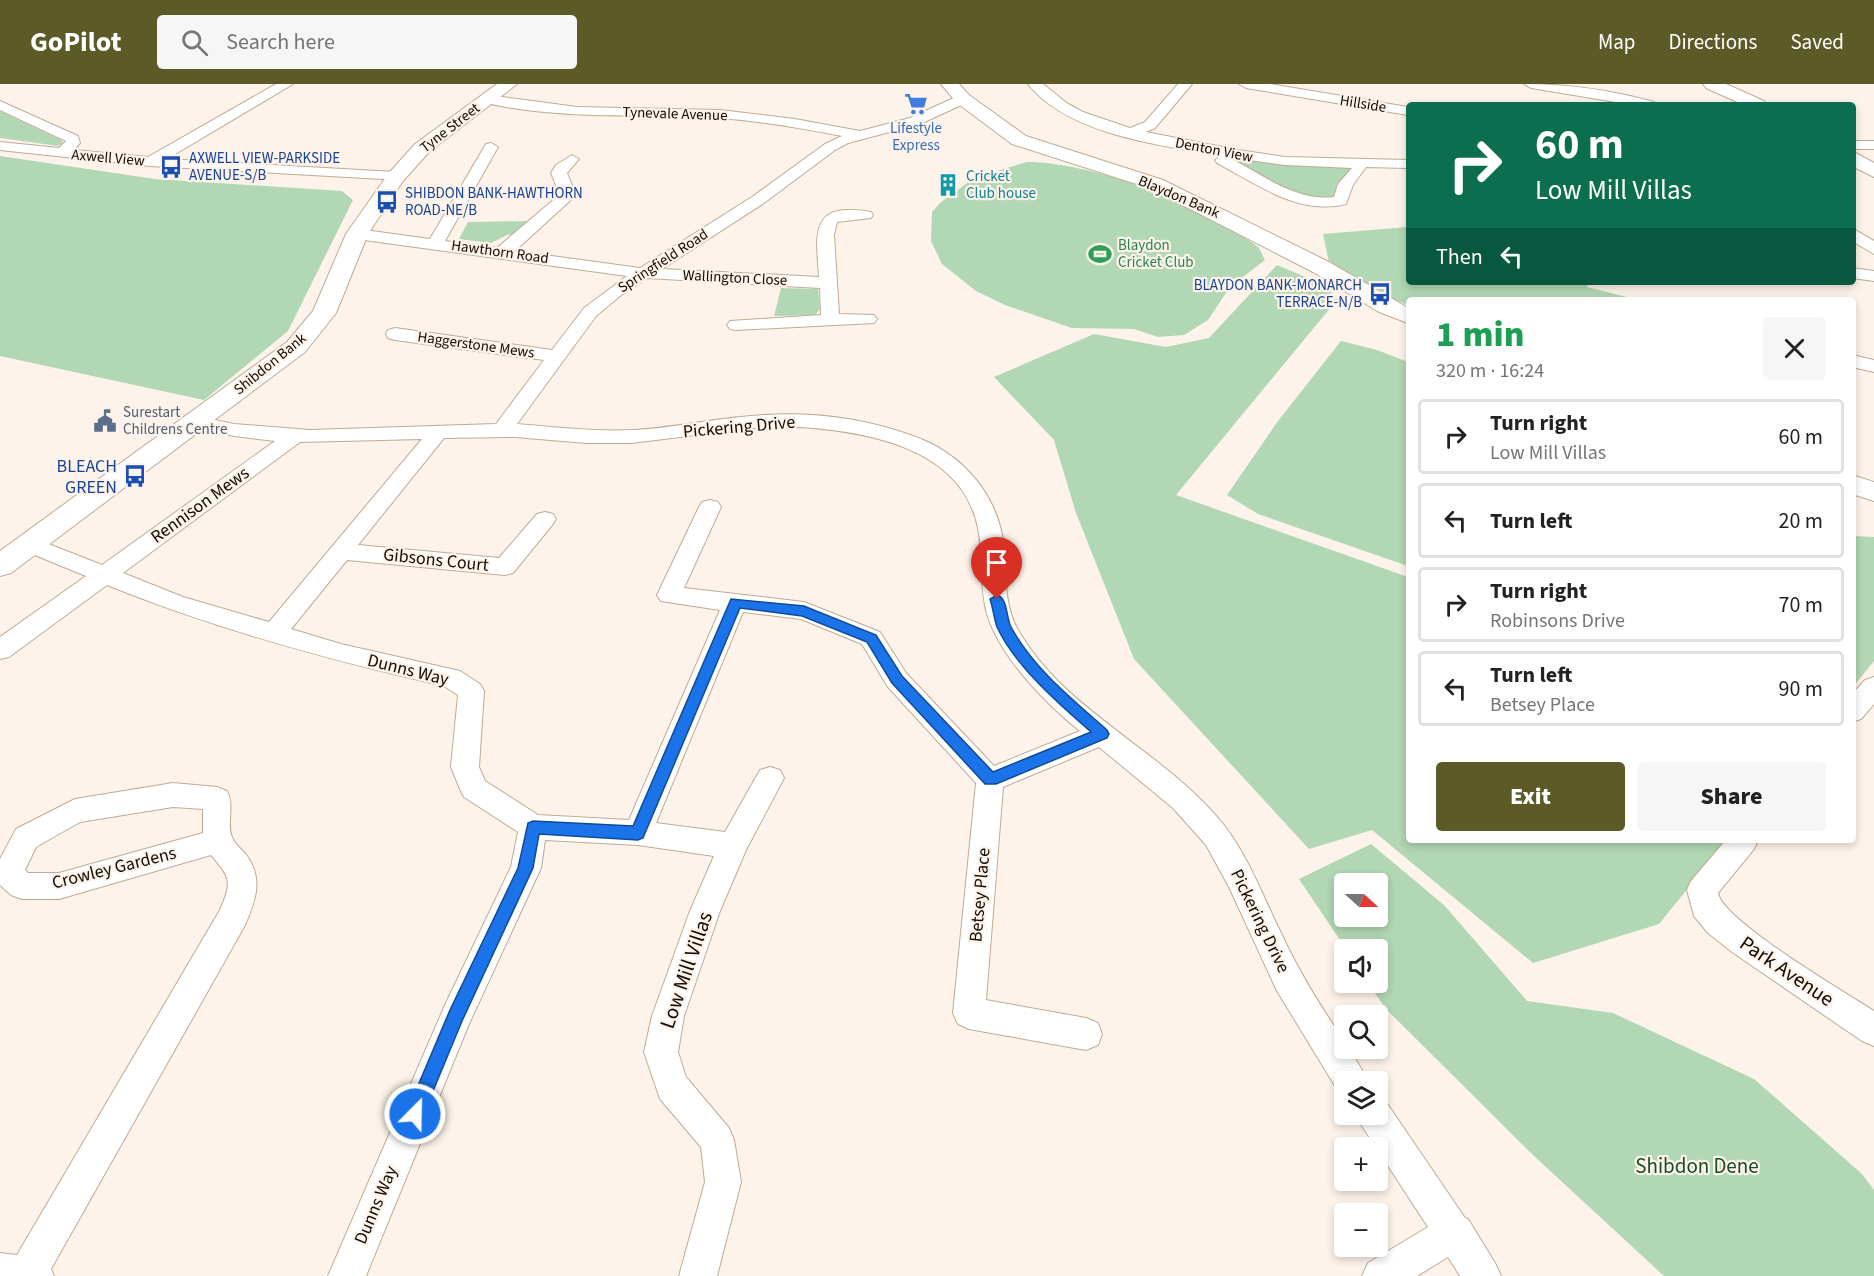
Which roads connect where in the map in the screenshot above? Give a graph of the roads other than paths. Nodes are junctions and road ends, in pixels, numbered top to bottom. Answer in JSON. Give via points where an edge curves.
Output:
{"nodes":[{"id":1,"x":286,"y":84,"type":"edge"},
{"id":2,"x":508,"y":84,"type":"edge"},
{"id":3,"x":1035,"y":84,"type":"edge"},
{"id":4,"x":1185,"y":84,"type":"edge"},
{"id":5,"x":1246,"y":84,"type":"edge"},
{"id":6,"x":1531,"y":84,"type":"edge"},
{"id":7,"x":1712,"y":84,"type":"edge"},
{"id":8,"x":255,"y":87,"type":"dead end"},
{"id":9,"x":958,"y":89,"type":"edge"},
{"id":10,"x":271,"y":92,"type":"junction"},
{"id":11,"x":487,"y":99,"type":"junction"},
{"id":12,"x":1638,"y":102,"type":"edge"},
{"id":13,"x":1751,"y":102,"type":"edge"},
{"id":14,"x":0,"y":105,"type":"edge"},
{"id":15,"x":1406,"y":111,"type":"edge"},
{"id":16,"x":1157,"y":117,"type":"junction"},
{"id":17,"x":1131,"y":133,"type":"junction"},
{"id":18,"x":862,"y":135,"type":"junction"},
{"id":19,"x":1874,"y":145,"type":"edge"},
{"id":20,"x":0,"y":146,"type":"edge"},
{"id":21,"x":1191,"y":146,"type":"junction"},
{"id":22,"x":1856,"y":146,"type":"edge"},
{"id":23,"x":491,"y":147,"type":"dead end"},
{"id":24,"x":61,"y":154,"type":"junction"},
{"id":25,"x":572,"y":159,"type":"dead end"},
{"id":26,"x":1856,"y":160,"type":"edge"},
{"id":27,"x":150,"y":162,"type":"junction"},
{"id":28,"x":1359,"y":164,"type":"junction"},
{"id":29,"x":1406,"y":165,"type":"edge"},
{"id":30,"x":1874,"y":171,"type":"edge"},
{"id":31,"x":396,"y":177,"type":"junction"},
{"id":32,"x":865,"y":215,"type":"dead end"},
{"id":33,"x":357,"y":234,"type":"junction"},
{"id":34,"x":1856,"y":236,"type":"edge"},
{"id":35,"x":436,"y":243,"type":"junction"},
{"id":36,"x":1874,"y":249,"type":"edge"},
{"id":37,"x":504,"y":252,"type":"junction"},
{"id":38,"x":642,"y":273,"type":"junction"},
{"id":39,"x":1856,"y":274,"type":"edge"},
{"id":40,"x":1874,"y":276,"type":"edge"},
{"id":41,"x":828,"y":283,"type":"junction"},
{"id":42,"x":1406,"y":315,"type":"edge"},
{"id":43,"x":868,"y":319,"type":"dead end"},
{"id":44,"x":830,"y":320,"type":"junction"},
{"id":45,"x":736,"y":325,"type":"dead end"},
{"id":46,"x":395,"y":334,"type":"dead end"},
{"id":47,"x":557,"y":356,"type":"junction"},
{"id":48,"x":1856,"y":362,"type":"edge"},
{"id":49,"x":1874,"y":366,"type":"edge"},
{"id":50,"x":196,"y":422,"type":"junction"},
{"id":51,"x":502,"y":430,"type":"junction"},
{"id":52,"x":437,"y":433,"type":"junction"},
{"id":53,"x":294,"y":437,"type":"junction"},
{"id":54,"x":1856,"y":485,"type":"edge"},
{"id":55,"x":1874,"y":492,"type":"edge"},
{"id":56,"x":710,"y":507,"type":"dead end"},
{"id":57,"x":545,"y":519,"type":"dead end"},
{"id":58,"x":28,"y":544,"type":"junction"},
{"id":59,"x":339,"y":550,"type":"junction"},
{"id":60,"x":0,"y":566,"type":"edge"},
{"id":61,"x":105,"y":573,"type":"junction"},
{"id":62,"x":735,"y":602,"type":"junction"},
{"id":63,"x":275,"y":632,"type":"junction"},
{"id":64,"x":0,"y":650,"type":"edge"},
{"id":65,"x":1874,"y":687,"type":"edge"},
{"id":66,"x":1856,"y":707,"type":"edge"},
{"id":67,"x":1102,"y":734,"type":"junction"},
{"id":68,"x":770,"y":778,"type":"dead end"},
{"id":69,"x":990,"y":780,"type":"junction"},
{"id":70,"x":533,"y":827,"type":"junction"},
{"id":71,"x":638,"y":833,"type":"junction"},
{"id":72,"x":217,"y":841,"type":"junction"},
{"id":73,"x":1741,"y":843,"type":"edge"},
{"id":74,"x":733,"y":846,"type":"junction"},
{"id":75,"x":1874,"y":1030,"type":"edge"},
{"id":76,"x":1086,"y":1034,"type":"dead end"},
{"id":77,"x":1344,"y":1071,"type":"edge"},
{"id":78,"x":1382,"y":1125,"type":"edge"},
{"id":79,"x":1455,"y":1232,"type":"junction"},
{"id":80,"x":21,"y":1274,"type":"edge"},
{"id":81,"x":347,"y":1276,"type":"edge"},
{"id":82,"x":698,"y":1276,"type":"edge"},
{"id":83,"x":1381,"y":1276,"type":"edge"},
{"id":84,"x":1482,"y":1276,"type":"edge"}],
"edges":[{"from":1,"to":10,"type":"street"},
{"from":2,"to":11,"type":"street","name":"Tyne Street"},
{"from":3,"to":17,"type":"street","name":"Denton View","via":[[1049,99],[1072,113]]},
{"from":4,"to":16,"type":"street"},
{"from":5,"to":15,"type":"street","name":"Hillside"},
{"from":6,"to":12,"type":"street"},
{"from":7,"to":13,"type":"street"},
{"from":8,"to":10,"type":"street"},
{"from":9,"to":18,"type":"street","via":[[915,122]]},
{"from":9,"to":42,"type":"street","name":"Blaydon Bank","via":[[1019,140],[1156,184],[1238,223]]},
{"from":10,"to":27,"type":"street"},
{"from":11,"to":18,"type":"street","name":"Tynevale Avenue","via":[[577,111],[720,114]]},
{"from":11,"to":31,"type":"street","name":"Tyne Street","via":[[422,147]]},
{"from":14,"to":24,"type":"street","via":[[73,139]]},
{"from":16,"to":17,"type":"street","via":[[1146,128]]},
{"from":16,"to":21,"type":"street","via":[[1173,137]]},
{"from":17,"to":21,"type":"street","name":"Denton View"},
{"from":18,"to":38,"type":"street","name":"Springfield Road","via":[[818,154],[758,200]]},
{"from":19,"to":22,"type":"street"},
{"from":20,"to":24,"type":"street","name":"Axwell View"},
{"from":21,"to":28,"type":"street","name":"Denton View","via":[[1261,158]]},
{"from":21,"to":28,"type":"street","via":[[1317,204],[1340,201]]},
{"from":23,"to":35,"type":"street"},
{"from":24,"to":27,"type":"street","name":"Axwell View"},
{"from":25,"to":37,"type":"street","via":[[559,173],[567,193],[565,198]]},
{"from":26,"to":30,"type":"street"},
{"from":27,"to":31,"type":"street","name":"Axwell View"},
{"from":28,"to":29,"type":"street","name":"Denton View"},
{"from":31,"to":33,"type":"street","name":"Shibdon Bank"},
{"from":32,"to":41,"type":"street","via":[[840,215],[828,224]]},
{"from":33,"to":35,"type":"street","name":"Hawthorn Road"},
{"from":33,"to":50,"type":"street","name":"Shibdon Bank","via":[[333,298],[315,327],[296,347]]},
{"from":34,"to":36,"type":"street"},
{"from":35,"to":37,"type":"street","name":"Hawthorn Road"},
{"from":37,"to":38,"type":"street","name":"Hawthorn Road"},
{"from":38,"to":41,"type":"street","name":"Wallington Close"},
{"from":38,"to":47,"type":"street","name":"Springfield Road","via":[[590,312]]},
{"from":39,"to":40,"type":"street"},
{"from":41,"to":44,"type":"street"},
{"from":43,"to":44,"type":"street"},
{"from":44,"to":45,"type":"street"},
{"from":46,"to":47,"type":"street","name":"Haggerstone Mews"},
{"from":47,"to":51,"type":"street","name":"Springfield Road"},
{"from":48,"to":49,"type":"street"},
{"from":50,"to":53,"type":"street","name":"Pickering Drive"},
{"from":50,"to":58,"type":"street","name":"Shibdon Bank"},
{"from":51,"to":52,"type":"street","name":"Pickering Drive"},
{"from":51,"to":67,"type":"street","name":"Pickering Drive","via":[[617,437],[791,421],[877,431],[925,448],[950,465],[983,507],[991,533],[992,567],[1004,626],[1029,664]]},
{"from":52,"to":53,"type":"street","name":"Pickering Drive"},
{"from":52,"to":59,"type":"street"},
{"from":53,"to":61,"type":"street","name":"Rennison Mews"},
{"from":54,"to":55,"type":"street"},
{"from":56,"to":62,"type":"street","via":[[669,595]]},
{"from":57,"to":59,"type":"street","name":"Gibsons Court","via":[[505,567]]},
{"from":58,"to":60,"type":"street","name":"Shibdon Bank"},
{"from":58,"to":61,"type":"street","name":"Dunns Way"},
{"from":59,"to":63,"type":"street"},
{"from":61,"to":63,"type":"street","name":"Dunns Way","via":[[175,603]]},
{"from":61,"to":64,"type":"street","name":"Rennison Mews"},
{"from":62,"to":69,"type":"street","via":[[804,611],[871,638],[897,680]]},
{"from":62,"to":71,"type":"street"},
{"from":63,"to":70,"type":"street","name":"Dunns Way","via":[[341,653],[452,678],[471,691],[465,767],[474,789]]},
{"from":65,"to":66,"type":"street"},
{"from":67,"to":69,"type":"street"},
{"from":67,"to":77,"type":"street","name":"Pickering Drive","via":[[1171,788],[1207,825],[1240,875],[1307,1016]]},
{"from":68,"to":74,"type":"street","name":"Low Mill Villas"},
{"from":69,"to":76,"type":"street","name":"Betsey Place","via":[[969,1013]]},
{"from":70,"to":71,"type":"street"},
{"from":70,"to":81,"type":"street","name":"Dunns Way","via":[[526,868],[456,1016]]},
{"from":71,"to":74,"type":"street"},
{"from":72,"to":72,"type":"street","name":"Crowley Gardens","via":[[59,886],[22,886],[8,873],[26,838],[75,810],[173,795],[217,800]]},
{"from":72,"to":80,"type":"street","via":[[240,868],[245,887],[234,917]]},
{"from":73,"to":75,"type":"street","name":"Park Avenue","via":[[1702,890],[1705,906],[1743,942]]},
{"from":74,"to":82,"type":"street","name":"Low Mill Villas","via":[[668,1016],[661,1052],[672,1087],[717,1140],[723,1182]]},
{"from":78,"to":79,"type":"street"},
{"from":79,"to":83,"type":"street"},
{"from":79,"to":84,"type":"street"}]}
